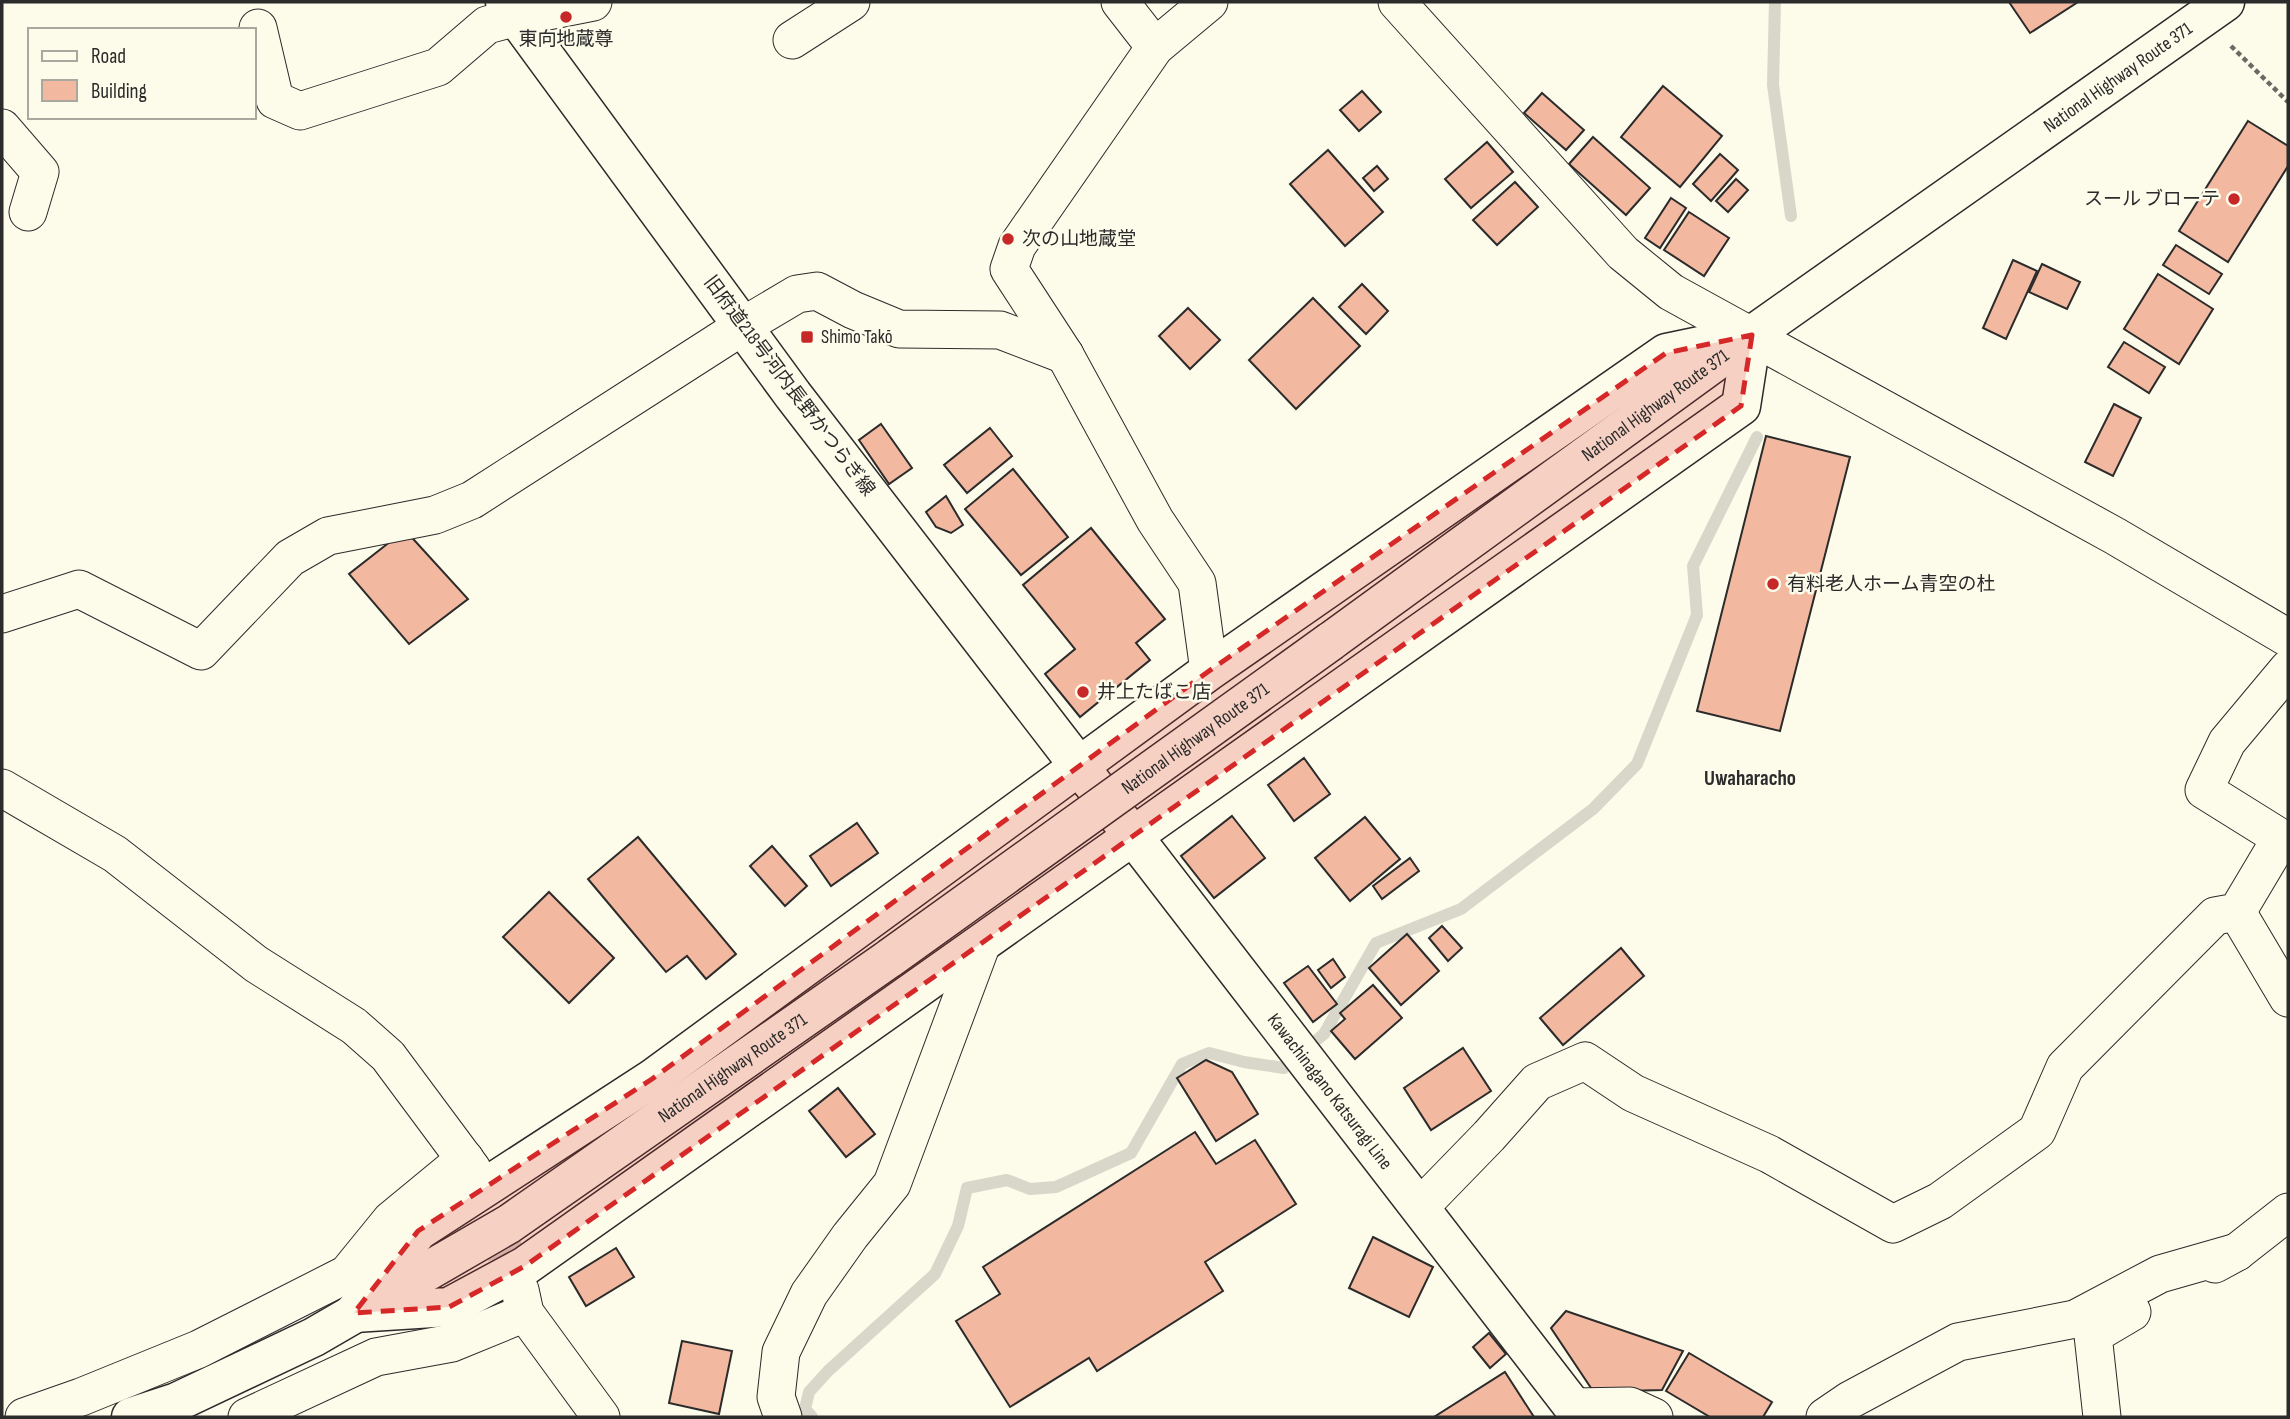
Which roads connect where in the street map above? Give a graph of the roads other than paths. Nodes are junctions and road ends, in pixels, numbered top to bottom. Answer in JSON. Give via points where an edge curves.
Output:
{"nodes":[{"id":1,"x":593,"y":2,"type":"edge"},
{"id":2,"x":851,"y":2,"type":"edge"},
{"id":3,"x":1120,"y":2,"type":"edge"},
{"id":4,"x":1209,"y":2,"type":"edge"},
{"id":5,"x":1397,"y":2,"type":"edge"},
{"id":6,"x":511,"y":9,"type":"edge"},
{"id":7,"x":2213,"y":10,"type":"edge"},
{"id":8,"x":258,"y":28,"type":"dead end"},
{"id":9,"x":792,"y":40,"type":"dead end"},
{"id":10,"x":1156,"y":47,"type":"junction"},
{"id":11,"x":2,"y":128,"type":"edge"},
{"id":12,"x":28,"y":212,"type":"dead end"},
{"id":13,"x":743,"y":326,"type":"junction"},
{"id":14,"x":1752,"y":335,"type":"junction"},
{"id":15,"x":1065,"y":355,"type":"junction"},
{"id":16,"x":2,"y":614,"type":"edge"},
{"id":17,"x":2288,"y":638,"type":"edge"},
{"id":18,"x":2288,"y":669,"type":"edge"},
{"id":19,"x":1209,"y":671,"type":"junction"},
{"id":20,"x":1079,"y":766,"type":"junction"},
{"id":21,"x":2,"y":788,"type":"edge"},
{"id":22,"x":1135,"y":835,"type":"junction"},
{"id":23,"x":2236,"y":912,"type":"junction"},
{"id":24,"x":981,"y":946,"type":"junction"},
{"id":25,"x":2288,"y":998,"type":"edge"},
{"id":26,"x":1420,"y":1207,"type":"junction"},
{"id":27,"x":2288,"y":1212,"type":"edge"},
{"id":28,"x":2237,"y":1252,"type":"junction"},
{"id":29,"x":354,"y":1313,"type":"junction"},
{"id":30,"x":1577,"y":1412,"type":"edge"},
{"id":31,"x":24,"y":1417,"type":"edge"},
{"id":32,"x":131,"y":1417,"type":"edge"},
{"id":33,"x":247,"y":1417,"type":"edge"},
{"id":34,"x":601,"y":1417,"type":"edge"},
{"id":35,"x":783,"y":1417,"type":"edge"},
{"id":36,"x":1654,"y":1417,"type":"edge"},
{"id":37,"x":1825,"y":1417,"type":"edge"},
{"id":38,"x":2102,"y":1417,"type":"edge"}],
"edges":[{"from":1,"to":6,"type":"street"},
{"from":2,"to":9,"type":"street"},
{"from":3,"to":10,"type":"street"},
{"from":4,"to":10,"type":"street"},
{"from":5,"to":14,"type":"street","via":[[1623,253],[1671,292]]},
{"from":6,"to":8,"type":"street","via":[[438,67],[300,111],[275,100]]},
{"from":6,"to":13,"type":"main road","name":"旧府道218号河内長野かつらぎ線"},
{"from":7,"to":14,"type":"main road","name":"National Highway Route 371"},
{"from":10,"to":15,"type":"street","via":[[1017,246],[1009,269]]},
{"from":11,"to":12,"type":"street","via":[[40,172]]},
{"from":13,"to":15,"type":"street","via":[[797,294],[817,291],[899,329],[1000,330]]},
{"from":13,"to":16,"type":"street","via":[[472,500],[435,515],[328,537],[290,558],[201,651],[79,589]]},
{"from":13,"to":20,"type":"main road","name":"旧府道218号河内長野かつらぎ線"},
{"from":14,"to":17,"type":"street","via":[[2115,536]]},
{"from":14,"to":19,"type":"main road","via":[[1666,354]]},
{"from":14,"to":22,"type":"main road","via":[[1741,407]]},
{"from":14,"to":29,"type":"main road","name":"National Highway Route 371","bridge":true,"via":[[890,958],[509,1224]]},
{"from":15,"to":19,"type":"street","via":[[1155,520],[1197,583]]},
{"from":18,"to":23,"type":"street","via":[[2227,742],[2204,790],[2281,838]]},
{"from":19,"to":20,"type":"main road"},
{"from":20,"to":22,"type":"main road","name":"Kawachinagano Katsuragi Line"},
{"from":20,"to":29,"type":"main road","via":[[652,1079],[418,1231]]},
{"from":21,"to":31,"type":"street","via":[[115,854],[256,964],[354,1026],[388,1056],[469,1164],[391,1220],[347,1274],[200,1349]]},
{"from":22,"to":24,"type":"main road"},
{"from":22,"to":26,"type":"main road","name":"Kawachinagano Katsuragi Line"},
{"from":23,"to":25,"type":"street"},
{"from":23,"to":26,"type":"street","via":[[2215,916],[2065,1067],[2037,1132],[1940,1201],[1893,1224],[1769,1154],[1633,1093],[1585,1061],[1537,1082]]},
{"from":24,"to":29,"type":"main road","via":[[525,1266],[449,1307]]},
{"from":24,"to":35,"type":"street","via":[[892,1184],[808,1294],[781,1352],[776,1397]]},
{"from":26,"to":30,"type":"main road","name":"Kawachinagano Katsuragi Line"},
{"from":27,"to":28,"type":"street"},
{"from":28,"to":37,"type":"street","via":[[2160,1274],[2075,1319],[1958,1342]]},
{"from":28,"to":38,"type":"street","via":[[2093,1335]]},
{"from":29,"to":32,"type":"main road","name":"National Highway Route 371","via":[[177,1402]]},
{"from":30,"to":36,"type":"street","via":[[1630,1406]]},
{"from":33,"to":34,"type":"street","via":[[376,1357],[452,1343],[523,1301]]}]}
